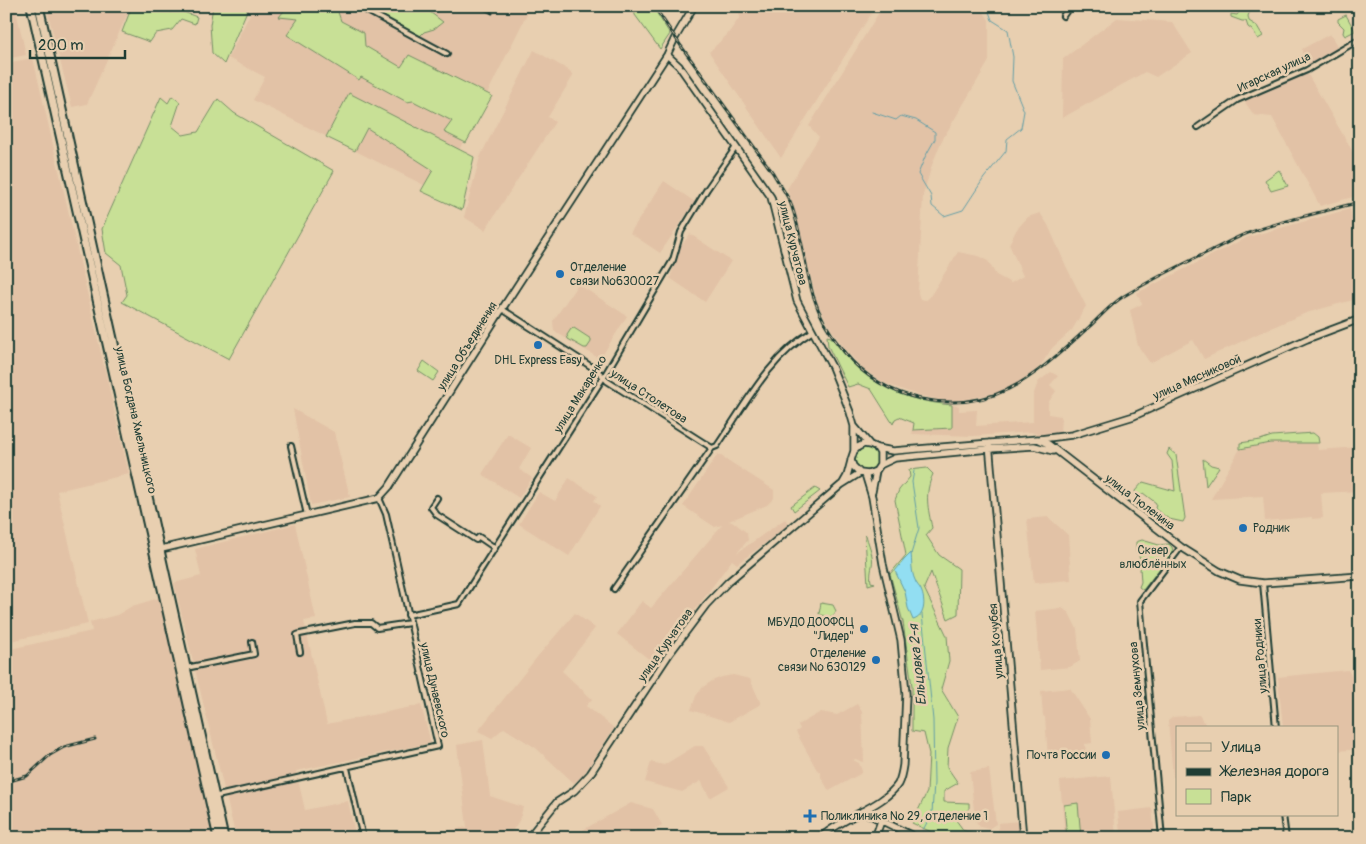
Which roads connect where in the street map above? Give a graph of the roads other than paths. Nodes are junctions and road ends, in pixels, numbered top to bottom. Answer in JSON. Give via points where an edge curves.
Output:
{"nodes":[{"id":1,"x":31,"y":6,"type":"edge"},
{"id":2,"x":39,"y":6,"type":"edge"},
{"id":3,"x":358,"y":6,"type":"edge"},
{"id":4,"x":694,"y":6,"type":"edge"},
{"id":5,"x":1070,"y":6,"type":"edge"},
{"id":6,"x":1063,"y":16,"type":"dead end"},
{"id":7,"x":40,"y":27,"type":"junction"},
{"id":8,"x":1360,"y":38,"type":"edge"},
{"id":9,"x":447,"y":54,"type":"dead end"},
{"id":10,"x":667,"y":55,"type":"junction"},
{"id":11,"x":1198,"y":126,"type":"dead end"},
{"id":12,"x":736,"y":148,"type":"junction"},
{"id":13,"x":502,"y":309,"type":"junction"},
{"id":14,"x":1360,"y":319,"type":"edge"},
{"id":15,"x":813,"y":331,"type":"junction"},
{"id":16,"x":603,"y":378,"type":"junction"},
{"id":17,"x":854,"y":426,"type":"junction"},
{"id":18,"x":1038,"y":439,"type":"junction"},
{"id":19,"x":870,"y":445,"type":"junction"},
{"id":20,"x":291,"y":446,"type":"dead end"},
{"id":21,"x":989,"y":446,"type":"junction"},
{"id":22,"x":712,"y":448,"type":"junction"},
{"id":23,"x":877,"y":448,"type":"junction"},
{"id":24,"x":854,"y":451,"type":"junction"},
{"id":25,"x":1055,"y":451,"type":"junction"},
{"id":26,"x":851,"y":460,"type":"junction"},
{"id":27,"x":878,"y":468,"type":"junction"},
{"id":28,"x":862,"y":474,"type":"junction"},
{"id":29,"x":842,"y":485,"type":"junction"},
{"id":30,"x":872,"y":497,"type":"junction"},
{"id":31,"x":379,"y":498,"type":"junction"},
{"id":32,"x":436,"y":498,"type":"dead end"},
{"id":33,"x":307,"y":516,"type":"junction"},
{"id":34,"x":1181,"y":547,"type":"junction"},
{"id":35,"x":495,"y":548,"type":"junction"},
{"id":36,"x":157,"y":551,"type":"junction"},
{"id":37,"x":1360,"y":576,"type":"edge"},
{"id":38,"x":1263,"y":583,"type":"junction"},
{"id":39,"x":614,"y":588,"type":"dead end"},
{"id":40,"x":408,"y":615,"type":"junction"},
{"id":41,"x":410,"y":623,"type":"junction"},
{"id":42,"x":252,"y":642,"type":"dead end"},
{"id":43,"x":300,"y":652,"type":"dead end"},
{"id":44,"x":186,"y":668,"type":"junction"},
{"id":45,"x":1276,"y":726,"type":"edge"},
{"id":46,"x":347,"y":768,"type":"junction"},
{"id":47,"x":212,"y":798,"type":"junction"},
{"id":48,"x":862,"y":811,"type":"junction"},
{"id":49,"x":1283,"y":816,"type":"edge"},
{"id":50,"x":881,"y":821,"type":"junction"},
{"id":51,"x":218,"y":838,"type":"edge"},
{"id":52,"x":224,"y":838,"type":"edge"},
{"id":53,"x":364,"y":838,"type":"edge"},
{"id":54,"x":528,"y":838,"type":"edge"},
{"id":55,"x":820,"y":838,"type":"edge"},
{"id":56,"x":875,"y":838,"type":"edge"},
{"id":57,"x":917,"y":838,"type":"edge"},
{"id":58,"x":1023,"y":838,"type":"edge"},
{"id":59,"x":1162,"y":838,"type":"edge"},
{"id":60,"x":1286,"y":838,"type":"edge"}],
"edges":[{"from":1,"to":7,"type":"highway","name":"улица Богдана Хмельницкого"},
{"from":2,"to":7,"type":"highway","name":"улица Богдана Хмельницкого"},
{"from":3,"to":9,"type":"street"},
{"from":4,"to":10,"type":"street","name":"улица Объединения"},
{"from":5,"to":6,"type":"street"},
{"from":7,"to":36,"type":"highway","name":"улица Богдана Хмельницкого"},
{"from":8,"to":11,"type":"street","name":"Игарская улица","via":[[1307,70],[1237,100]]},
{"from":10,"to":12,"type":"street","name":"улица Курчатова","via":[[679,66]]},
{"from":10,"to":13,"type":"street","name":"улица Объединения"},
{"from":12,"to":15,"type":"street","name":"улица Курчатова","via":[[771,197],[797,301]]},
{"from":12,"to":16,"type":"street","name":"улица Макаренко","via":[[681,232],[674,260]]},
{"from":13,"to":16,"type":"street","name":"улица Столетова","via":[[598,371]]},
{"from":13,"to":31,"type":"street","name":"улица Объединения","via":[[389,488]]},
{"from":14,"to":18,"type":"street","name":"улица Мясниковой","via":[[1307,339],[1134,416],[1072,434]]},
{"from":15,"to":17,"type":"street","name":"улица Курчатова","via":[[844,393]]},
{"from":15,"to":22,"type":"street","via":[[789,349],[766,373],[717,446]]},
{"from":16,"to":22,"type":"street","name":"улица Столетова"},
{"from":16,"to":35,"type":"street","name":"улица Макаренко"},
{"from":17,"to":19,"type":"street","name":"улица Курчатова"},
{"from":17,"to":24,"type":"street","name":"улица Курчатова"},
{"from":18,"to":21,"type":"street","name":"улица Мясниковой"},
{"from":18,"to":25,"type":"street"},
{"from":19,"to":23,"type":"street"},
{"from":19,"to":24,"type":"street","via":[[864,444]]},
{"from":20,"to":33,"type":"street"},
{"from":21,"to":23,"type":"street","name":"улица Мясниковой","via":[[893,451]]},
{"from":21,"to":25,"type":"street","name":"улица Мясниковой","via":[[1034,446]]},
{"from":21,"to":27,"type":"street","name":"улица Мясниковой","via":[[895,458]]},
{"from":21,"to":58,"type":"street","name":"улица Кочубея"},
{"from":22,"to":39,"type":"street"},
{"from":23,"to":27,"type":"street","via":[[880,453]]},
{"from":24,"to":26,"type":"street"},
{"from":25,"to":34,"type":"street","name":"улица Тюленина"},
{"from":26,"to":28,"type":"street","via":[[855,470]]},
{"from":26,"to":29,"type":"street"},
{"from":27,"to":28,"type":"street"},
{"from":27,"to":30,"type":"street"},
{"from":28,"to":29,"type":"street","name":"улица Курчатова"},
{"from":28,"to":30,"type":"street"},
{"from":29,"to":54,"type":"street","name":"улица Курчатова","via":[[728,582],[706,605],[670,653],[590,774],[557,802]]},
{"from":30,"to":48,"type":"street","via":[[882,564],[901,640],[906,694],[903,765],[898,783]]},
{"from":31,"to":33,"type":"street"},
{"from":31,"to":40,"type":"street","name":"улица Дунаевского","via":[[386,514]]},
{"from":32,"to":35,"type":"street","via":[[431,507],[437,515]]},
{"from":33,"to":36,"type":"street"},
{"from":34,"to":38,"type":"street","name":"улица Тюленина","via":[[1219,571],[1240,580]]},
{"from":34,"to":59,"type":"street","name":"улица Земнухова","via":[[1140,601]]},
{"from":35,"to":40,"type":"street","name":"улица Макаренко","via":[[459,604]]},
{"from":36,"to":44,"type":"highway","name":"улица Богдана Хмельницкого"},
{"from":36,"to":47,"type":"highway","name":"улица Богдана Хмельницкого"},
{"from":37,"to":38,"type":"street","name":"улица Тюленина"},
{"from":38,"to":45,"type":"street","name":"улица Родники"},
{"from":40,"to":41,"type":"street","name":"улица Дунаевского"},
{"from":41,"to":43,"type":"street","via":[[376,628],[371,623],[355,623],[296,635]]},
{"from":41,"to":46,"type":"street","name":"улица Дунаевского","via":[[438,746]]},
{"from":42,"to":44,"type":"street","via":[[254,654]]},
{"from":44,"to":47,"type":"highway","name":"улица Богдана Хмельницкого"},
{"from":46,"to":47,"type":"street","name":"улица Дунаевского"},
{"from":46,"to":53,"type":"street"},
{"from":47,"to":51,"type":"highway","name":"улица Богдана Хмельницкого"},
{"from":47,"to":52,"type":"highway","name":"улица Богдана Хмельницкого"},
{"from":48,"to":50,"type":"street"},
{"from":48,"to":55,"type":"street"},
{"from":49,"to":60,"type":"street"},
{"from":50,"to":56,"type":"street"},
{"from":50,"to":57,"type":"street"}]}
